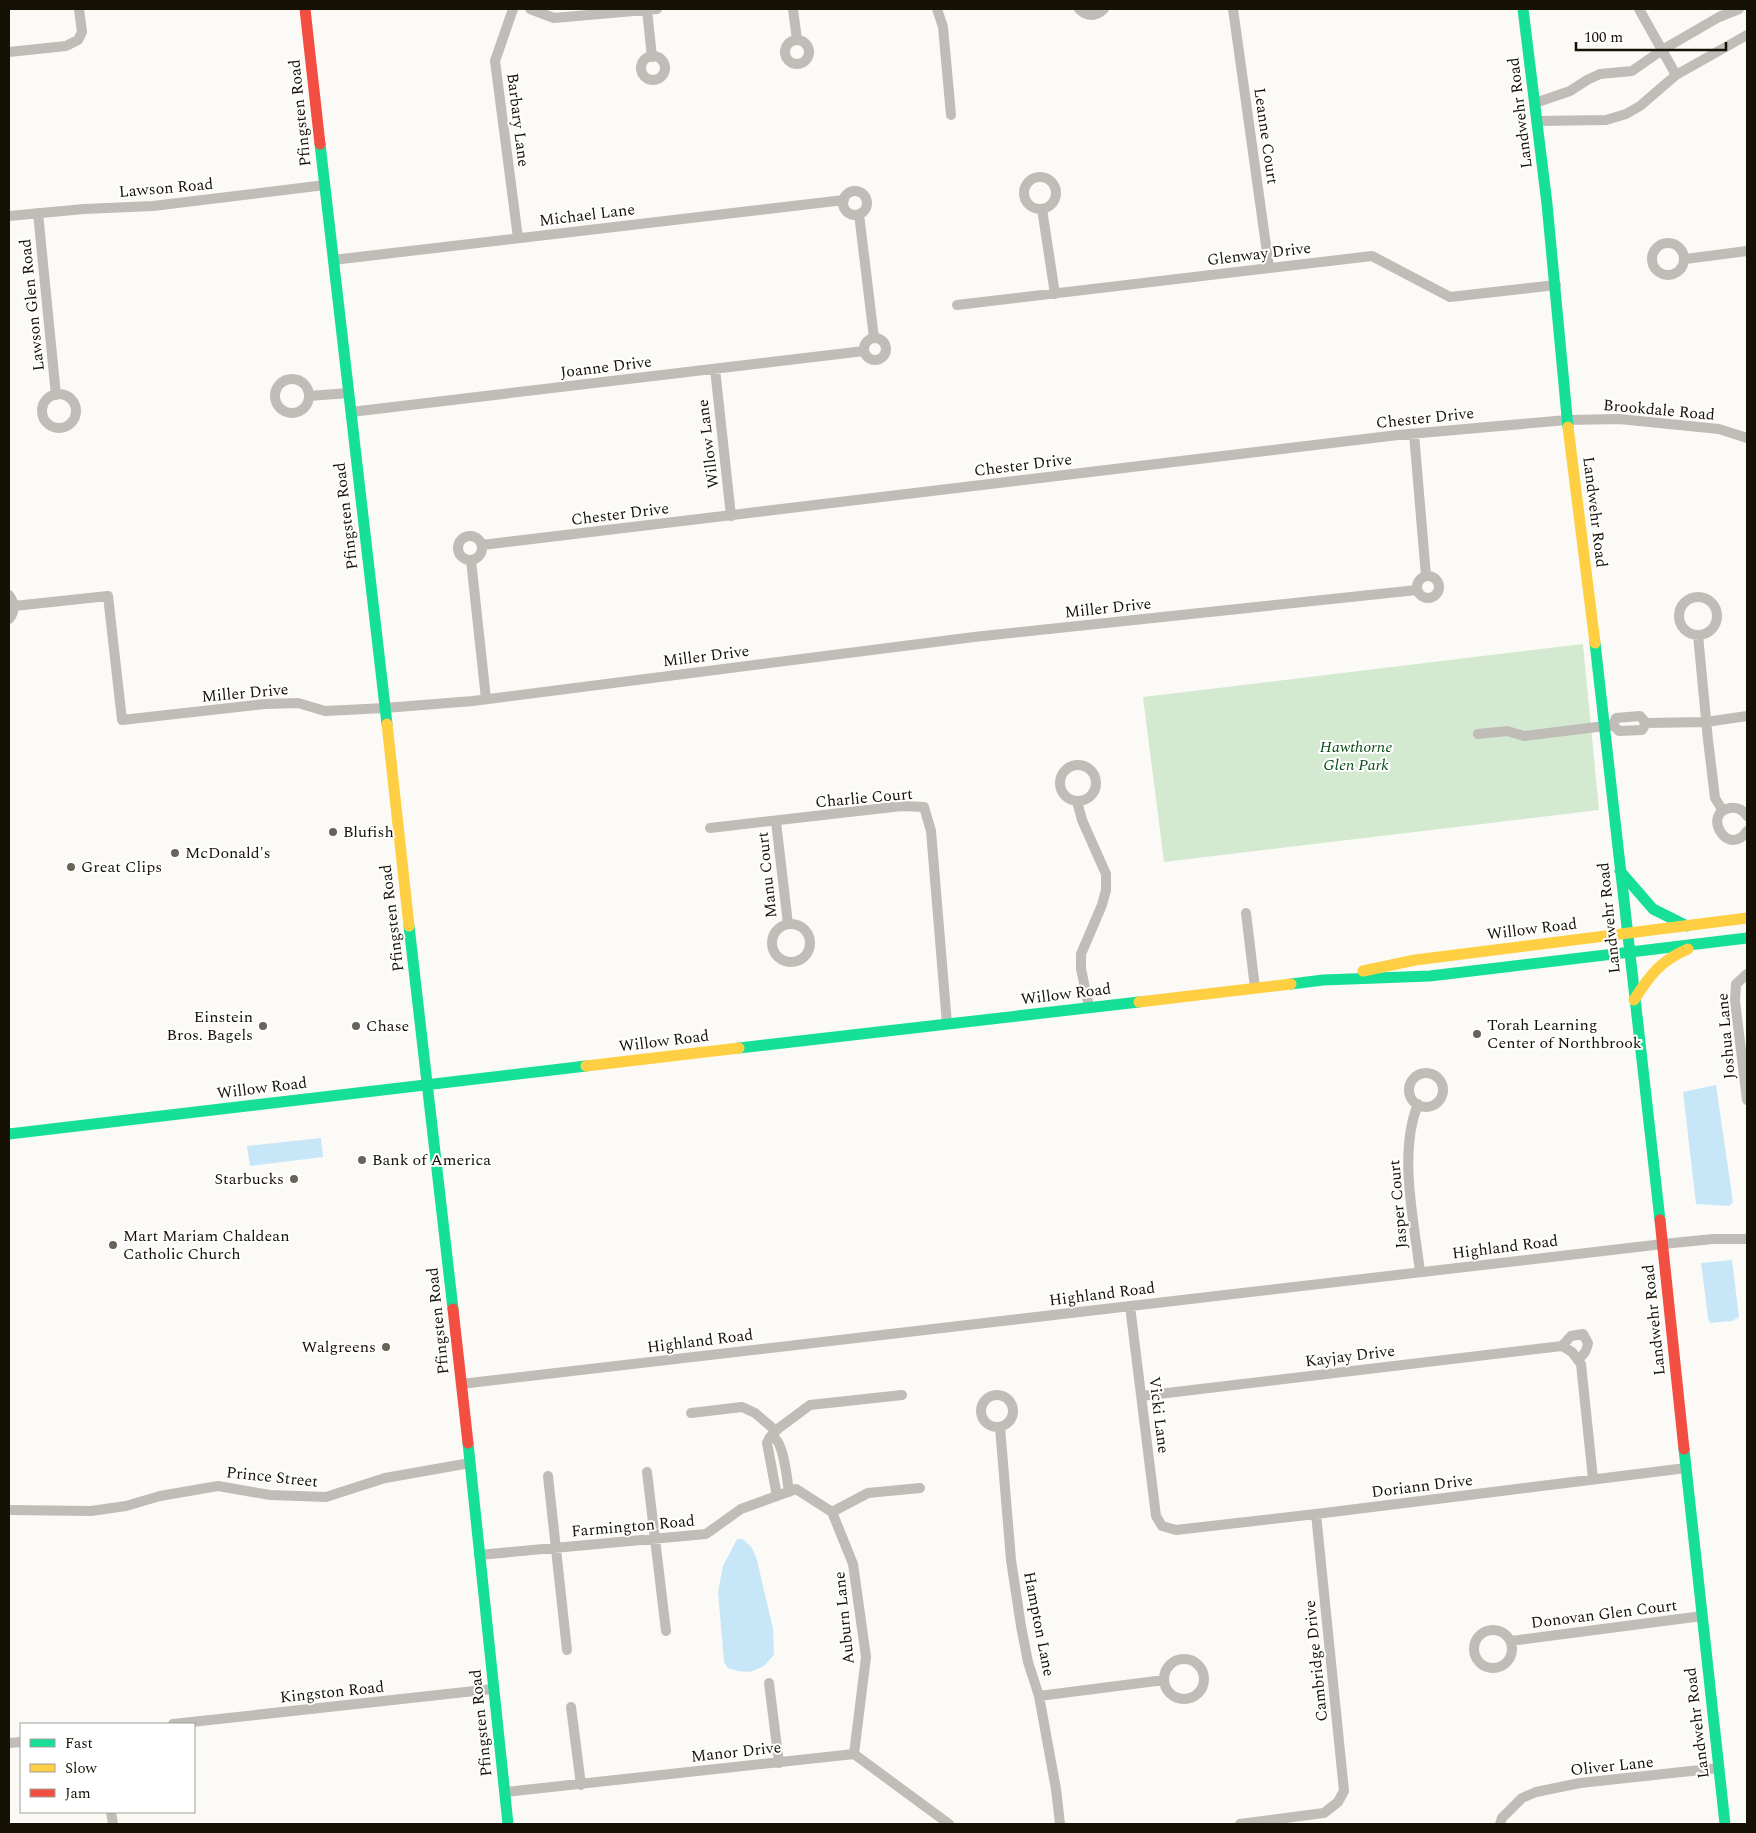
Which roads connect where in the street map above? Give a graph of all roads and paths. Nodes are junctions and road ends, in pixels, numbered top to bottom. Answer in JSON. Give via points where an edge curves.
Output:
{"nodes":[{"id":1,"x":79,"y":9,"type":"edge"},
{"id":2,"x":305,"y":9,"type":"edge"},
{"id":3,"x":513,"y":9,"type":"edge"},
{"id":4,"x":530,"y":9,"type":"edge"},
{"id":5,"x":652,"y":9,"type":"edge"},
{"id":6,"x":793,"y":9,"type":"edge"},
{"id":7,"x":937,"y":9,"type":"edge"},
{"id":8,"x":1079,"y":9,"type":"edge"},
{"id":9,"x":1104,"y":9,"type":"edge"},
{"id":10,"x":1234,"y":9,"type":"edge"},
{"id":11,"x":1524,"y":9,"type":"edge"},
{"id":12,"x":1639,"y":9,"type":"edge"},
{"id":13,"x":1739,"y":9,"type":"edge"},
{"id":14,"x":1747,"y":35,"type":"edge"},
{"id":15,"x":797,"y":40,"type":"dead end"},
{"id":16,"x":1662,"y":50,"type":"junction"},
{"id":17,"x":9,"y":52,"type":"edge"},
{"id":18,"x":652,"y":57,"type":"dead end"},
{"id":19,"x":1676,"y":75,"type":"junction"},
{"id":20,"x":1535,"y":103,"type":"junction"},
{"id":21,"x":951,"y":115,"type":"dead end"},
{"id":22,"x":1537,"y":121,"type":"junction"},
{"id":23,"x":325,"y":185,"type":"junction"},
{"id":24,"x":844,"y":200,"type":"junction"},
{"id":25,"x":1042,"y":208,"type":"dead end"},
{"id":26,"x":38,"y":213,"type":"junction"},
{"id":27,"x":858,"y":214,"type":"junction"},
{"id":28,"x":9,"y":216,"type":"edge"},
{"id":29,"x":518,"y":238,"type":"junction"},
{"id":30,"x":1747,"y":251,"type":"edge"},
{"id":31,"x":1685,"y":259,"type":"dead end"},
{"id":32,"x":334,"y":260,"type":"junction"},
{"id":33,"x":1270,"y":267,"type":"junction"},
{"id":34,"x":1556,"y":285,"type":"junction"},
{"id":35,"x":1055,"y":294,"type":"junction"},
{"id":36,"x":957,"y":305,"type":"dead end"},
{"id":37,"x":874,"y":338,"type":"junction"},
{"id":38,"x":864,"y":351,"type":"junction"},
{"id":39,"x":715,"y":369,"type":"junction"},
{"id":40,"x":349,"y":393,"type":"junction"},
{"id":41,"x":56,"y":395,"type":"dead end"},
{"id":42,"x":309,"y":396,"type":"dead end"},
{"id":43,"x":351,"y":412,"type":"junction"},
{"id":44,"x":1567,"y":420,"type":"junction"},
{"id":45,"x":1414,"y":434,"type":"junction"},
{"id":46,"x":1747,"y":438,"type":"edge"},
{"id":47,"x":731,"y":516,"type":"junction"},
{"id":48,"x":482,"y":545,"type":"junction"},
{"id":49,"x":471,"y":560,"type":"junction"},
{"id":50,"x":1426,"y":576,"type":"junction"},
{"id":51,"x":1417,"y":590,"type":"junction"},
{"id":52,"x":9,"y":595,"type":"edge"},
{"id":53,"x":14,"y":606,"type":"junction"},
{"id":54,"x":9,"y":620,"type":"edge"},
{"id":55,"x":1698,"y":635,"type":"dead end"},
{"id":56,"x":486,"y":699,"type":"junction"},
{"id":57,"x":385,"y":708,"type":"junction"},
{"id":58,"x":1747,"y":716,"type":"edge"},
{"id":59,"x":1706,"y":722,"type":"junction"},
{"id":60,"x":1610,"y":726,"type":"junction"},
{"id":61,"x":1478,"y":734,"type":"dead end"},
{"id":62,"x":1077,"y":801,"type":"dead end"},
{"id":63,"x":1723,"y":811,"type":"junction"},
{"id":64,"x":1747,"y":816,"type":"edge"},
{"id":65,"x":776,"y":822,"type":"junction"},
{"id":66,"x":710,"y":828,"type":"dead end"},
{"id":67,"x":1747,"y":831,"type":"edge"},
{"id":68,"x":1620,"y":870,"type":"junction"},
{"id":69,"x":1246,"y":913,"type":"dead end"},
{"id":70,"x":1747,"y":918,"type":"edge"},
{"id":71,"x":788,"y":924,"type":"dead end"},
{"id":72,"x":1687,"y":926,"type":"junction"},
{"id":73,"x":1627,"y":934,"type":"junction"},
{"id":74,"x":1747,"y":938,"type":"edge"},
{"id":75,"x":1701,"y":943,"type":"junction"},
{"id":76,"x":1629,"y":951,"type":"junction"},
{"id":77,"x":1747,"y":974,"type":"edge"},
{"id":78,"x":1323,"y":980,"type":"junction"},
{"id":79,"x":1255,"y":988,"type":"junction"},
{"id":80,"x":1634,"y":1000,"type":"junction"},
{"id":81,"x":1089,"y":1007,"type":"junction"},
{"id":82,"x":948,"y":1024,"type":"junction"},
{"id":83,"x":428,"y":1086,"type":"junction"},
{"id":84,"x":1747,"y":1100,"type":"edge"},
{"id":85,"x":1418,"y":1104,"type":"dead end"},
{"id":86,"x":9,"y":1134,"type":"edge"},
{"id":87,"x":1747,"y":1239,"type":"edge"},
{"id":88,"x":1662,"y":1244,"type":"junction"},
{"id":89,"x":1420,"y":1272,"type":"junction"},
{"id":90,"x":1130,"y":1306,"type":"junction"},
{"id":91,"x":1562,"y":1346,"type":"junction"},
{"id":92,"x":1578,"y":1359,"type":"junction"},
{"id":93,"x":462,"y":1384,"type":"junction"},
{"id":94,"x":902,"y":1395,"type":"dead end"},
{"id":95,"x":1142,"y":1396,"type":"junction"},
{"id":96,"x":691,"y":1413,"type":"dead end"},
{"id":97,"x":1000,"y":1427,"type":"dead end"},
{"id":98,"x":774,"y":1433,"type":"junction"},
{"id":99,"x":470,"y":1463,"type":"junction"},
{"id":100,"x":1686,"y":1468,"type":"junction"},
{"id":101,"x":647,"y":1472,"type":"dead end"},
{"id":102,"x":548,"y":1476,"type":"dead end"},
{"id":103,"x":1592,"y":1479,"type":"junction"},
{"id":104,"x":920,"y":1488,"type":"dead end"},
{"id":105,"x":789,"y":1492,"type":"junction"},
{"id":106,"x":777,"y":1496,"type":"junction"},
{"id":107,"x":9,"y":1510,"type":"edge"},
{"id":108,"x":832,"y":1512,"type":"junction"},
{"id":109,"x":1316,"y":1514,"type":"junction"},
{"id":110,"x":1162,"y":1526,"type":"joint"},
{"id":111,"x":655,"y":1539,"type":"junction"},
{"id":112,"x":556,"y":1548,"type":"junction"},
{"id":113,"x":479,"y":1556,"type":"junction"},
{"id":114,"x":1702,"y":1616,"type":"junction"},
{"id":115,"x":666,"y":1631,"type":"dead end"},
{"id":116,"x":1511,"y":1641,"type":"dead end"},
{"id":117,"x":567,"y":1650,"type":"dead end"},
{"id":118,"x":1164,"y":1680,"type":"dead end"},
{"id":119,"x":769,"y":1683,"type":"dead end"},
{"id":120,"x":494,"y":1690,"type":"junction"},
{"id":121,"x":1039,"y":1696,"type":"junction"},
{"id":122,"x":571,"y":1707,"type":"dead end"},
{"id":123,"x":182,"y":1723,"type":"edge"},
{"id":124,"x":854,"y":1754,"type":"junction"},
{"id":125,"x":778,"y":1763,"type":"junction"},
{"id":126,"x":1719,"y":1768,"type":"junction"},
{"id":127,"x":581,"y":1784,"type":"junction"},
{"id":128,"x":505,"y":1792,"type":"junction"},
{"id":129,"x":508,"y":1824,"type":"edge"},
{"id":130,"x":946,"y":1824,"type":"edge"},
{"id":131,"x":1060,"y":1824,"type":"edge"},
{"id":132,"x":1242,"y":1824,"type":"edge"},
{"id":133,"x":1500,"y":1824,"type":"edge"},
{"id":134,"x":1725,"y":1824,"type":"edge"}],
"edges":[{"from":1,"to":17,"type":"street","via":[[82,32],[78,40],[66,46]]},
{"from":2,"to":23,"type":"main road","name":"Pfingsten Road"},
{"from":3,"to":29,"type":"street","name":"Barbary Lane","via":[[495,61]]},
{"from":4,"to":5,"type":"street","via":[[554,18]]},
{"from":5,"to":18,"type":"street"},
{"from":6,"to":15,"type":"street"},
{"from":7,"to":21,"type":"street","via":[[942,27]]},
{"from":8,"to":9,"type":"street","via":[[1093,15]]},
{"from":10,"to":33,"type":"street","name":"Leanne Court"},
{"from":11,"to":20,"type":"main road","name":"Landwehr Road"},
{"from":12,"to":16,"type":"street"},
{"from":13,"to":16,"type":"street"},
{"from":14,"to":19,"type":"street"},
{"from":16,"to":19,"type":"street"},
{"from":16,"to":20,"type":"street","via":[[1632,71],[1600,74],[1570,91]]},
{"from":19,"to":22,"type":"street","via":[[1626,114],[1606,120]]},
{"from":20,"to":22,"type":"main road","name":"Landwehr Road"},
{"from":22,"to":34,"type":"main road","name":"Landwehr Road"},
{"from":23,"to":26,"type":"street","name":"Lawson Road","via":[[154,206]]},
{"from":23,"to":32,"type":"main road","name":"Pfingsten Road"},
{"from":24,"to":27,"type":"street","via":[[847,212]]},
{"from":24,"to":27,"type":"street","via":[[851,192],[862,193],[867,207]]},
{"from":24,"to":29,"type":"street","name":"Michael Lane"},
{"from":25,"to":35,"type":"street"},
{"from":26,"to":28,"type":"street","name":"Lawson Road"},
{"from":26,"to":41,"type":"street","name":"Lawson Glen Road"},
{"from":27,"to":37,"type":"street"},
{"from":29,"to":32,"type":"street","name":"Michael Lane"},
{"from":30,"to":31,"type":"street"},
{"from":32,"to":40,"type":"main road","name":"Pfingsten Road"},
{"from":33,"to":34,"type":"street","name":"Glenway Drive","via":[[1372,256],[1450,297]]},
{"from":33,"to":35,"type":"street","name":"Glenway Drive"},
{"from":34,"to":44,"type":"main road","name":"Landwehr Road"},
{"from":35,"to":36,"type":"street","name":"Glenway Drive"},
{"from":37,"to":38,"type":"street","via":[[867,341]]},
{"from":37,"to":38,"type":"street","via":[[881,339],[886,345],[884,356],[874,360]]},
{"from":38,"to":39,"type":"street","name":"Joanne Drive"},
{"from":39,"to":43,"type":"street","name":"Joanne Drive"},
{"from":39,"to":47,"type":"street","name":"Willow Lane"},
{"from":40,"to":42,"type":"street"},
{"from":40,"to":43,"type":"main road","name":"Pfingsten Road"},
{"from":43,"to":57,"type":"main road","name":"Pfingsten Road"},
{"from":44,"to":45,"type":"street","name":"Chester Drive"},
{"from":44,"to":46,"type":"street","name":"Brookdale Road","via":[[1619,419],[1719,429]]},
{"from":44,"to":60,"type":"main road","name":"Landwehr Road"},
{"from":45,"to":47,"type":"street","name":"Chester Drive"},
{"from":45,"to":50,"type":"street"},
{"from":47,"to":48,"type":"street","name":"Chester Drive"},
{"from":48,"to":49,"type":"street","via":[[480,555]]},
{"from":48,"to":49,"type":"street","via":[[472,536],[459,542],[461,556]]},
{"from":49,"to":56,"type":"street"},
{"from":50,"to":51,"type":"street","via":[[1418,582]]},
{"from":50,"to":51,"type":"street","via":[[1438,583],[1437,593],[1431,598],[1424,598]]},
{"from":51,"to":56,"type":"street","name":"Miller Drive","via":[[974,637]]},
{"from":52,"to":53,"type":"street"},
{"from":53,"to":54,"type":"street"},
{"from":53,"to":57,"type":"street","name":"Miller Drive","via":[[108,596],[122,720],[265,704],[298,703],[325,711]]},
{"from":55,"to":59,"type":"street"},
{"from":56,"to":57,"type":"street","name":"Miller Drive"},
{"from":57,"to":83,"type":"main road","name":"Pfingsten Road"},
{"from":58,"to":59,"type":"street"},
{"from":59,"to":60,"type":"street","via":[[1646,723],[1640,716],[1616,718]]},
{"from":59,"to":63,"type":"street","via":[[1715,798]]},
{"from":60,"to":61,"type":"street","via":[[1524,736],[1508,731]]},
{"from":60,"to":68,"type":"main road","name":"Landwehr Road"},
{"from":62,"to":81,"type":"street","via":[[1106,874],[1102,905],[1081,954]]},
{"from":63,"to":64,"type":"street","via":[[1736,808]]},
{"from":63,"to":67,"type":"street","via":[[1717,826],[1722,835],[1731,840],[1741,838]]},
{"from":65,"to":66,"type":"street","name":"Charlie Court"},
{"from":65,"to":71,"type":"street","name":"Manu Court"},
{"from":65,"to":82,"type":"street","name":"Charlie Court","via":[[902,806],[924,807],[931,831]]},
{"from":68,"to":72,"type":"main road","via":[[1653,909]]},
{"from":68,"to":73,"type":"main road","name":"Landwehr Road"},
{"from":69,"to":79,"type":"street"},
{"from":70,"to":72,"type":"main road","name":"Willow Road"},
{"from":72,"to":73,"type":"main road","name":"Willow Road"},
{"from":73,"to":76,"type":"main road","name":"Landwehr Road"},
{"from":73,"to":78,"type":"main road","name":"Willow Road","via":[[1416,960]]},
{"from":74,"to":75,"type":"main road","name":"Willow Road"},
{"from":75,"to":76,"type":"main road","name":"Willow Road"},
{"from":75,"to":80,"type":"main road","via":[[1665,960],[1651,973]]},
{"from":76,"to":78,"type":"main road","name":"Willow Road","via":[[1430,976]]},
{"from":76,"to":80,"type":"main road","name":"Landwehr Road"},
{"from":77,"to":84,"type":"street","name":"Joshua Lane","via":[[1736,984],[1735,1001]]},
{"from":78,"to":79,"type":"main road","name":"Willow Road"},
{"from":79,"to":81,"type":"main road","name":"Willow Road"},
{"from":80,"to":88,"type":"main road","name":"Landwehr Road"},
{"from":81,"to":82,"type":"main road","name":"Willow Road"},
{"from":82,"to":83,"type":"main road","name":"Willow Road"},
{"from":83,"to":86,"type":"main road","name":"Willow Road"},
{"from":83,"to":93,"type":"main road","name":"Pfingsten Road"},
{"from":85,"to":89,"type":"street","name":"Jasper Court","via":[[1412,1117],[1407,1162]]},
{"from":87,"to":88,"type":"street","name":"Highland Road"},
{"from":88,"to":89,"type":"street","name":"Highland Road"},
{"from":88,"to":100,"type":"main road","name":"Landwehr Road"},
{"from":89,"to":90,"type":"street","name":"Highland Road"},
{"from":90,"to":93,"type":"street","name":"Highland Road"},
{"from":90,"to":95,"type":"street","name":"Vicki Lane"},
{"from":91,"to":92,"type":"street"},
{"from":91,"to":92,"type":"street","name":"Kayjay Drive","via":[[1571,1336],[1583,1334],[1588,1343],[1587,1349]]},
{"from":91,"to":95,"type":"street","name":"Kayjay Drive"},
{"from":92,"to":103,"type":"street"},
{"from":93,"to":99,"type":"main road","name":"Pfingsten Road"},
{"from":94,"to":98,"type":"street","via":[[810,1405]]},
{"from":95,"to":110,"type":"street","name":"Vicki Lane","via":[[1156,1516]]},
{"from":96,"to":98,"type":"street","via":[[742,1407],[755,1414]]},
{"from":97,"to":121,"type":"street","name":"Hampton Lane","via":[[1021,1626]]},
{"from":98,"to":105,"type":"street","via":[[781,1449]]},
{"from":98,"to":106,"type":"street","via":[[767,1444]]},
{"from":99,"to":107,"type":"street","name":"Prince Street","via":[[385,1478],[326,1497],[270,1494],[218,1486],[91,1511]]},
{"from":99,"to":113,"type":"main road","name":"Pfingsten Road"},
{"from":100,"to":103,"type":"street","name":"Doriann Drive"},
{"from":100,"to":114,"type":"main road","name":"Landwehr Road"},
{"from":101,"to":111,"type":"street"},
{"from":102,"to":112,"type":"street"},
{"from":103,"to":109,"type":"street","name":"Doriann Drive"},
{"from":104,"to":108,"type":"street","via":[[868,1493]]},
{"from":105,"to":106,"type":"street","name":"Farmington Road"},
{"from":105,"to":108,"type":"street","via":[[796,1489]]},
{"from":106,"to":111,"type":"street","name":"Farmington Road","via":[[741,1509],[706,1534]]},
{"from":108,"to":124,"type":"street","name":"Auburn Lane","via":[[853,1564],[866,1657]]},
{"from":109,"to":110,"type":"street","name":"Doriann Drive","via":[[1176,1530]]},
{"from":109,"to":132,"type":"street","name":"Cambridge Drive","via":[[1344,1792],[1338,1802],[1324,1813]]},
{"from":111,"to":112,"type":"street","name":"Farmington Road"},
{"from":111,"to":115,"type":"street"},
{"from":112,"to":113,"type":"street","name":"Farmington Road"},
{"from":112,"to":117,"type":"street"},
{"from":113,"to":120,"type":"main road","name":"Pfingsten Road"},
{"from":114,"to":116,"type":"street","name":"Donovan Glen Court"},
{"from":114,"to":126,"type":"main road","name":"Landwehr Road"},
{"from":118,"to":121,"type":"street"},
{"from":119,"to":125,"type":"street"},
{"from":120,"to":123,"type":"street","name":"Kingston Road"},
{"from":120,"to":128,"type":"main road","name":"Pfingsten Road"},
{"from":121,"to":131,"type":"street","name":"Hampton Lane"},
{"from":122,"to":127,"type":"street"},
{"from":124,"to":125,"type":"street","name":"Manor Drive"},
{"from":124,"to":130,"type":"street"},
{"from":125,"to":127,"type":"street","name":"Manor Drive"},
{"from":126,"to":133,"type":"street","name":"Oliver Lane","via":[[1580,1783],[1536,1792],[1522,1798]]},
{"from":126,"to":134,"type":"main road","name":"Landwehr Road"},
{"from":127,"to":128,"type":"street","name":"Manor Drive"},
{"from":128,"to":129,"type":"main road","name":"Pfingsten Road"}]}
